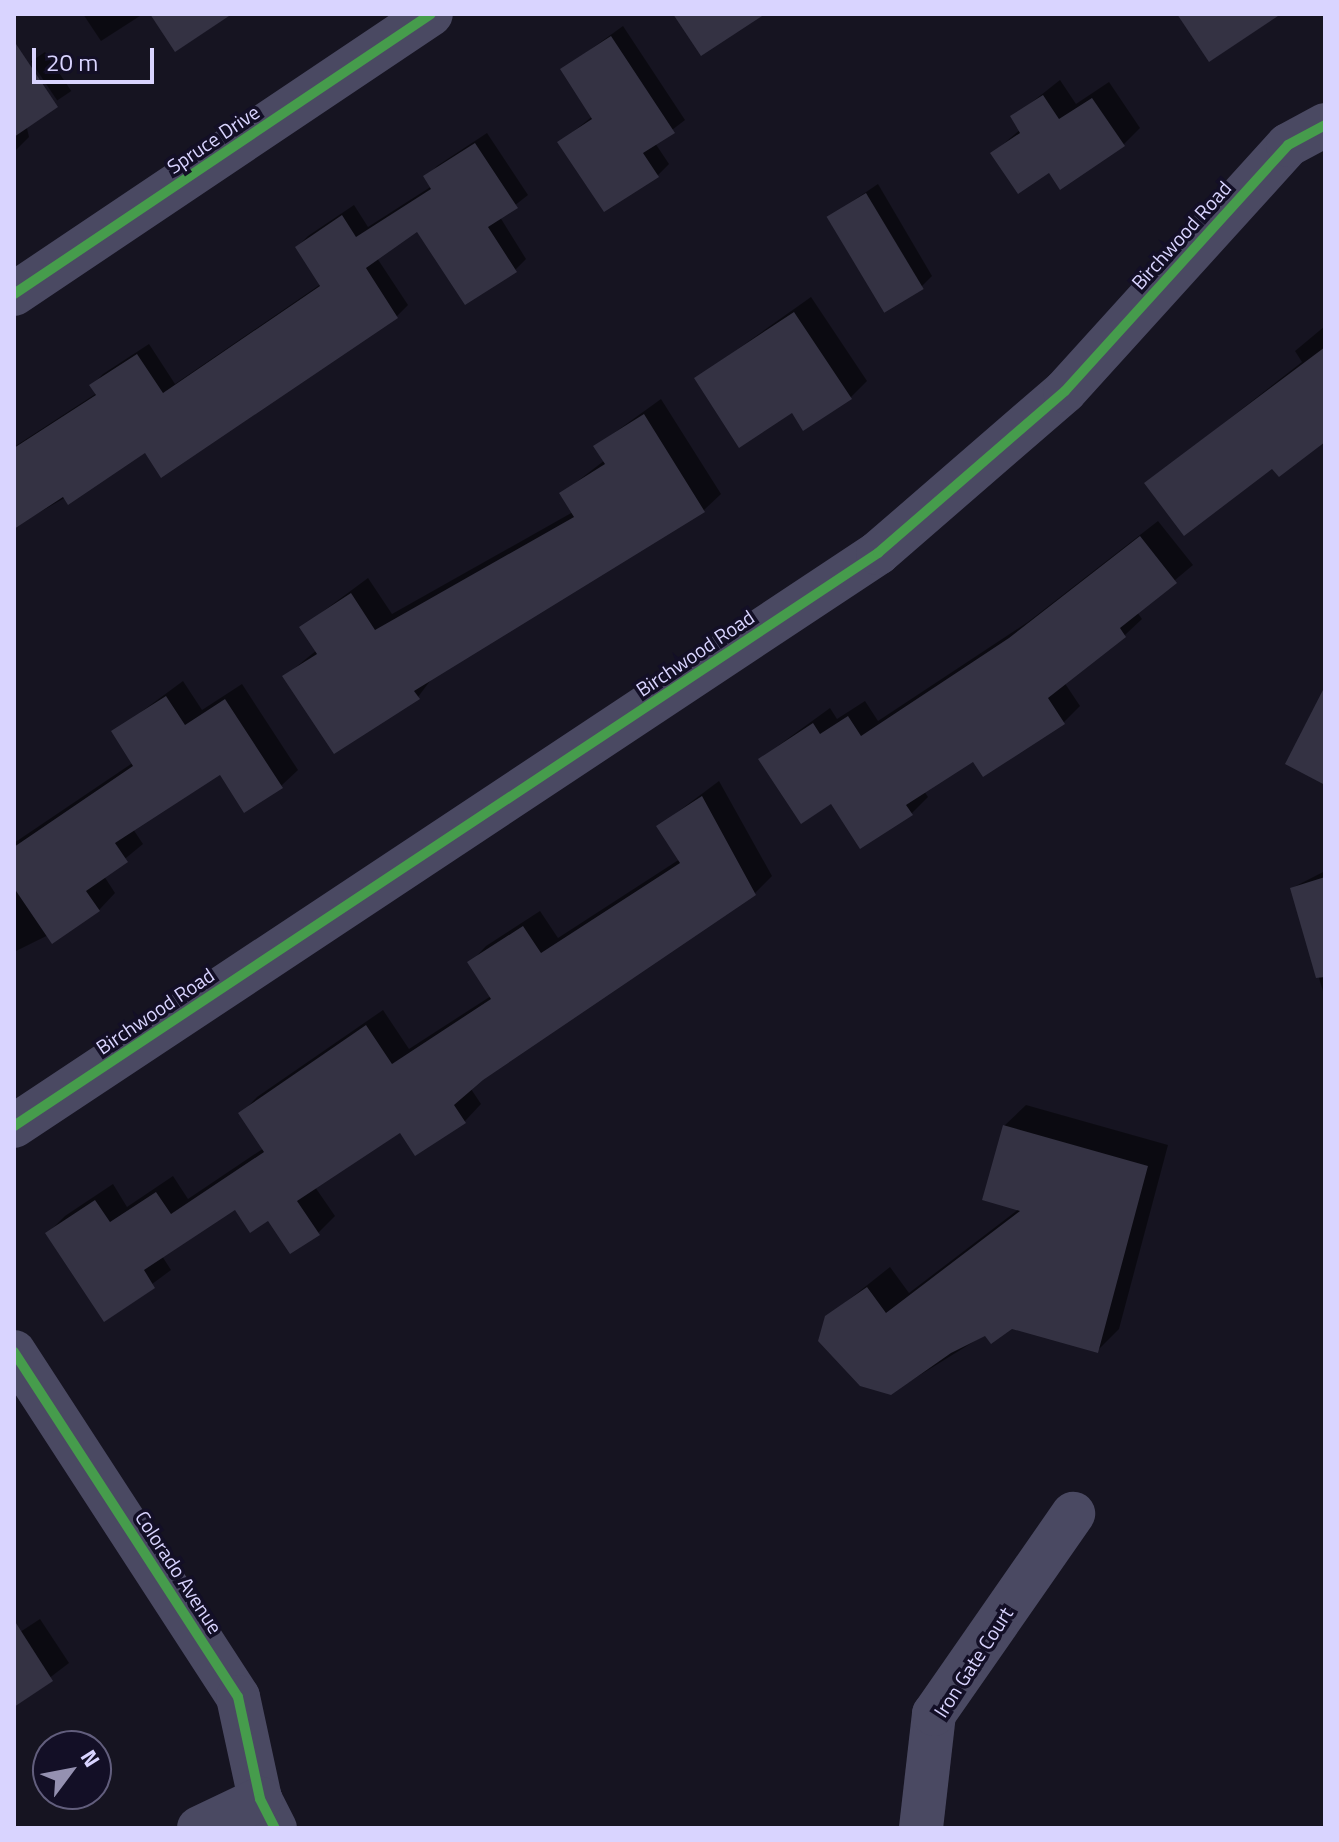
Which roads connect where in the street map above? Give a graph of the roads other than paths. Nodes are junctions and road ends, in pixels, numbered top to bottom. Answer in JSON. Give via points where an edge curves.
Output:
{"nodes":[{"id":1,"x":431,"y":14,"type":"edge"},
{"id":2,"x":1325,"y":125,"type":"edge"},
{"id":3,"x":14,"y":294,"type":"edge"},
{"id":4,"x":14,"y":1126,"type":"edge"},
{"id":5,"x":14,"y":1352,"type":"edge"},
{"id":6,"x":1073,"y":1514,"type":"dead end"},
{"id":7,"x":268,"y":1813,"type":"edge"},
{"id":8,"x":199,"y":1828,"type":"edge"},
{"id":9,"x":921,"y":1828,"type":"edge"}],
"edges":[{"from":1,"to":3,"type":"street","name":"Spruce Drive"},
{"from":2,"to":4,"type":"street","name":"Birchwood Road","via":[[1288,145],[1065,391],[878,553]]},
{"from":5,"to":7,"type":"street","name":"Colorado Avenue","via":[[238,1697]]},
{"from":6,"to":9,"type":"street","name":"Iron Gate Court","via":[[934,1714]]},
{"from":7,"to":8,"type":"street"}]}
